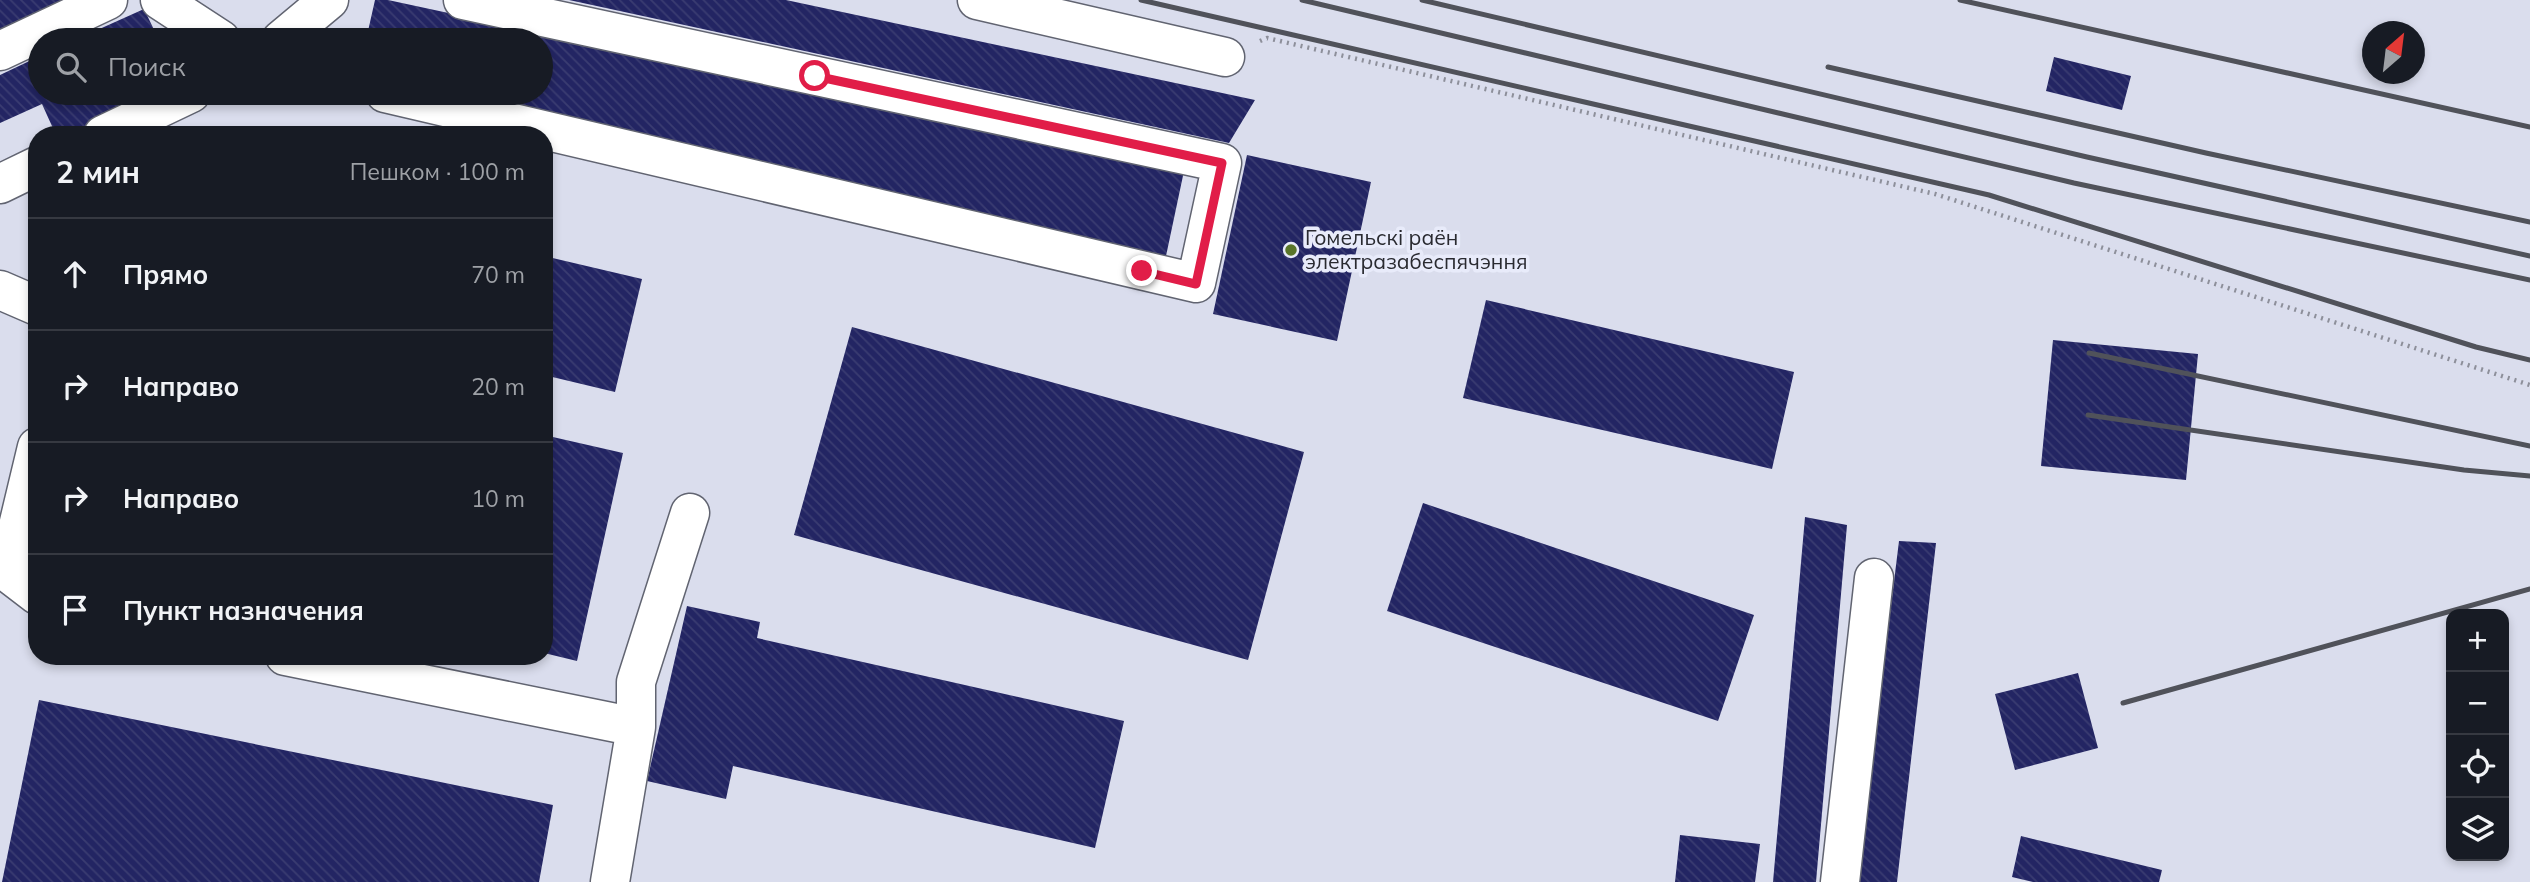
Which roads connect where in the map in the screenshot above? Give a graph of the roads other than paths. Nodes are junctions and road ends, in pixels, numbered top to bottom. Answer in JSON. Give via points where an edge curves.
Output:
{"nodes":[{"id":1,"x":108,"y":0,"type":"edge"},
{"id":2,"x":160,"y":0,"type":"edge"},
{"id":3,"x":329,"y":0,"type":"edge"},
{"id":4,"x":463,"y":0,"type":"edge"},
{"id":5,"x":977,"y":0,"type":"edge"},
{"id":6,"x":49,"y":28,"type":"edge"},
{"id":7,"x":203,"y":28,"type":"edge"},
{"id":8,"x":295,"y":28,"type":"edge"},
{"id":9,"x":28,"y":38,"type":"edge"},
{"id":10,"x":0,"y":51,"type":"edge"},
{"id":11,"x":1225,"y":57,"type":"road end"},
{"id":12,"x":166,"y":105,"type":"edge"},
{"id":13,"x":436,"y":105,"type":"edge"},
{"id":14,"x":122,"y":126,"type":"edge"},
{"id":15,"x":525,"y":126,"type":"edge"},
{"id":16,"x":553,"y":133,"type":"edge"},
{"id":17,"x":28,"y":170,"type":"edge"},
{"id":18,"x":0,"y":184,"type":"edge"},
{"id":19,"x":0,"y":290,"type":"edge"},
{"id":20,"x":28,"y":302,"type":"edge"},
{"id":21,"x":28,"y":484,"type":"edge"},
{"id":22,"x":690,"y":513,"type":"dead end"},
{"id":23,"x":1874,"y":578,"type":"dead end"},
{"id":24,"x":28,"y":588,"type":"edge"},
{"id":25,"x":329,"y":665,"type":"edge"},
{"id":26,"x":636,"y":727,"type":"junction"},
{"id":27,"x":610,"y":882,"type":"edge"},
{"id":28,"x":1840,"y":882,"type":"edge"}],
"edges":[{"from":1,"to":6,"type":"street"},
{"from":2,"to":7,"type":"street"},
{"from":3,"to":8,"type":"street"},
{"from":4,"to":16,"type":"street","via":[[1222,163],[1196,284]]},
{"from":5,"to":11,"type":"street"},
{"from":9,"to":10,"type":"street"},
{"from":12,"to":14,"type":"street"},
{"from":13,"to":15,"type":"street"},
{"from":17,"to":18,"type":"street"},
{"from":19,"to":20,"type":"street"},
{"from":21,"to":24,"type":"street","via":[[7,572]]},
{"from":22,"to":26,"type":"street","via":[[636,682]]},
{"from":23,"to":28,"type":"street"},
{"from":25,"to":26,"type":"street"},
{"from":26,"to":27,"type":"street"}]}
